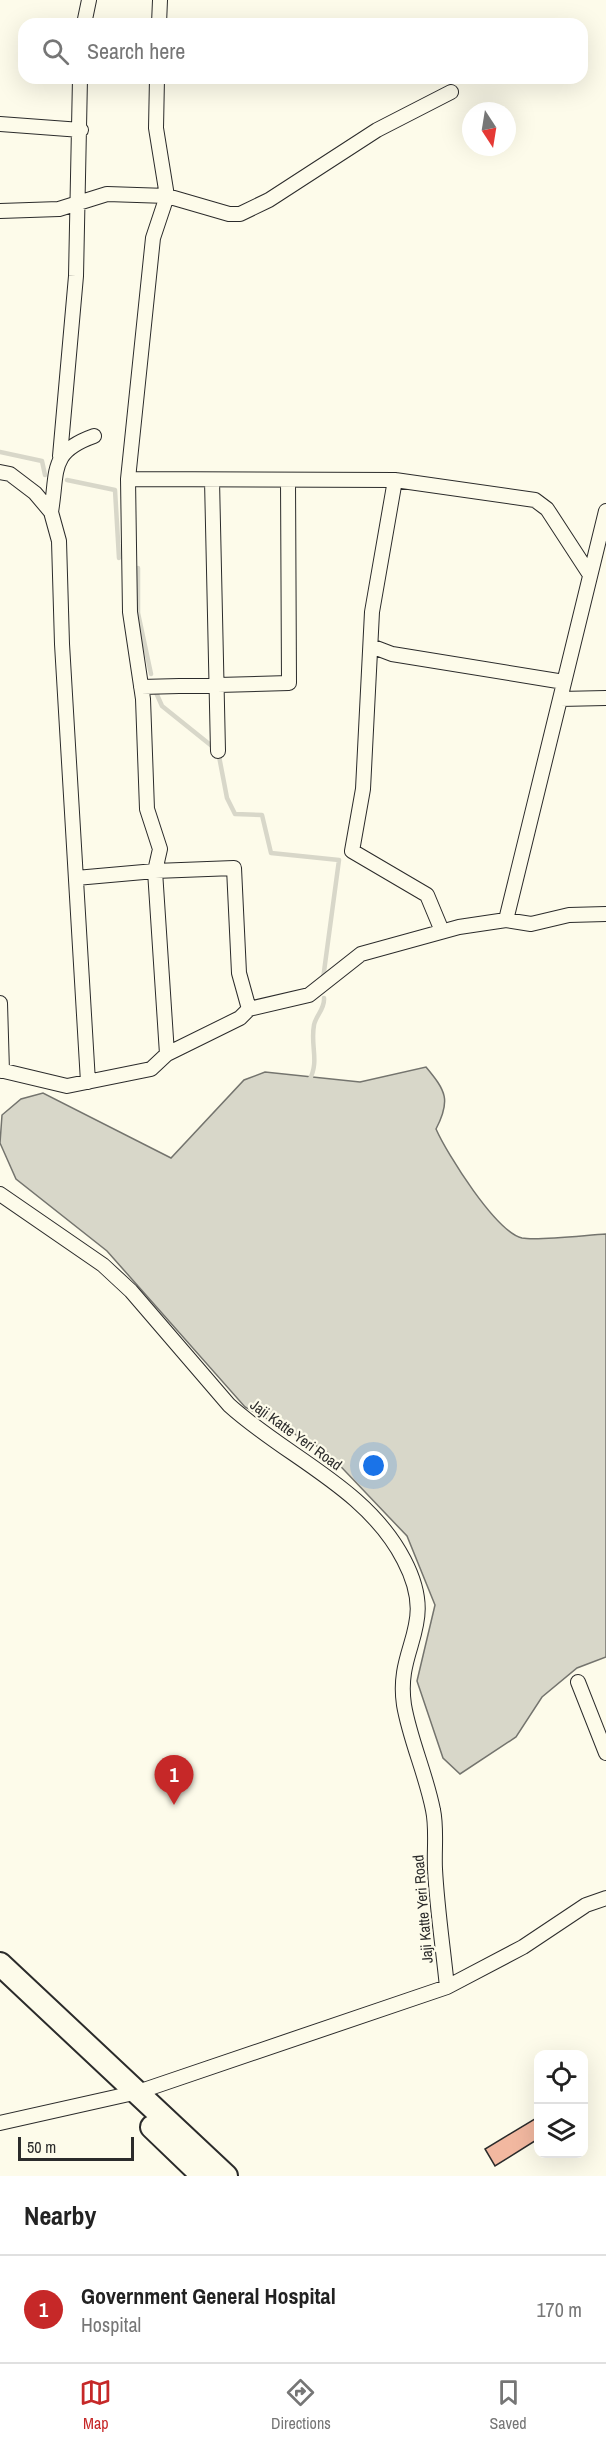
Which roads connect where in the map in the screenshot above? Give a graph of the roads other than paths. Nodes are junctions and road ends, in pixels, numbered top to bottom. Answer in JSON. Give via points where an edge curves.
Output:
{"nodes":[{"id":1,"x":89,"y":0,"type":"edge"},
{"id":2,"x":160,"y":0,"type":"edge"},
{"id":3,"x":85,"y":18,"type":"edge"},
{"id":4,"x":159,"y":18,"type":"edge"},
{"id":5,"x":80,"y":84,"type":"edge"},
{"id":6,"x":157,"y":84,"type":"edge"},
{"id":7,"x":451,"y":92,"type":"dead end"},
{"id":8,"x":0,"y":124,"type":"edge"},
{"id":9,"x":81,"y":130,"type":"junction"},
{"id":10,"x":167,"y":196,"type":"junction"},
{"id":11,"x":80,"y":202,"type":"junction"},
{"id":12,"x":0,"y":212,"type":"edge"},
{"id":13,"x":94,"y":436,"type":"dead end"},
{"id":14,"x":60,"y":456,"type":"junction"},
{"id":15,"x":0,"y":472,"type":"edge"},
{"id":16,"x":128,"y":479,"type":"junction"},
{"id":17,"x":213,"y":480,"type":"junction"},
{"id":18,"x":288,"y":480,"type":"junction"},
{"id":19,"x":395,"y":480,"type":"junction"},
{"id":20,"x":606,"y":511,"type":"edge"},
{"id":21,"x":51,"y":512,"type":"junction"},
{"id":22,"x":590,"y":575,"type":"junction"},
{"id":23,"x":371,"y":646,"type":"junction"},
{"id":24,"x":564,"y":682,"type":"junction"},
{"id":25,"x":217,"y":686,"type":"junction"},
{"id":26,"x":141,"y":687,"type":"junction"},
{"id":27,"x":606,"y":698,"type":"edge"},
{"id":28,"x":560,"y":699,"type":"junction"},
{"id":29,"x":218,"y":751,"type":"dead end"},
{"id":30,"x":156,"y":871,"type":"junction"},
{"id":31,"x":76,"y":878,"type":"junction"},
{"id":32,"x":606,"y":914,"type":"edge"},
{"id":33,"x":506,"y":920,"type":"junction"},
{"id":34,"x":442,"y":931,"type":"junction"},
{"id":35,"x":0,"y":1003,"type":"edge"},
{"id":36,"x":249,"y":1009,"type":"junction"},
{"id":37,"x":167,"y":1054,"type":"junction"},
{"id":38,"x":1,"y":1071,"type":"edge"},
{"id":39,"x":88,"y":1082,"type":"junction"},
{"id":40,"x":0,"y":1194,"type":"edge"},
{"id":41,"x":578,"y":1682,"type":"dead end"},
{"id":42,"x":606,"y":1753,"type":"edge"},
{"id":43,"x":606,"y":1898,"type":"edge"},
{"id":44,"x":0,"y":1964,"type":"edge"},
{"id":45,"x":0,"y":1984,"type":"edge"},
{"id":46,"x":447,"y":1986,"type":"junction"},
{"id":47,"x":130,"y":2095,"type":"junction"},
{"id":48,"x":0,"y":2123,"type":"edge"},
{"id":49,"x":203,"y":2176,"type":"edge"},
{"id":50,"x":226,"y":2176,"type":"edge"}],
"edges":[{"from":1,"to":3,"type":"street"},
{"from":2,"to":4,"type":"street"},
{"from":5,"to":9,"type":"street"},
{"from":6,"to":10,"type":"street","via":[[156,128]]},
{"from":7,"to":10,"type":"street","via":[[377,130],[240,214]]},
{"from":8,"to":9,"type":"street"},
{"from":9,"to":11,"type":"street"},
{"from":10,"to":11,"type":"street","via":[[107,194]]},
{"from":10,"to":16,"type":"street","via":[[153,238]]},
{"from":11,"to":12,"type":"street","via":[[59,209]]},
{"from":11,"to":14,"type":"street"},
{"from":13,"to":14,"type":"street","via":[[74,443]]},
{"from":14,"to":21,"type":"street"},
{"from":15,"to":21,"type":"street","via":[[10,474],[35,493]]},
{"from":16,"to":17,"type":"street"},
{"from":16,"to":26,"type":"street","via":[[130,612]]},
{"from":17,"to":18,"type":"street"},
{"from":17,"to":25,"type":"street"},
{"from":18,"to":19,"type":"street"},
{"from":18,"to":25,"type":"street","via":[[289,683]]},
{"from":19,"to":22,"type":"street","via":[[535,500],[547,509]]},
{"from":19,"to":23,"type":"street","via":[[372,612]]},
{"from":20,"to":22,"type":"street"},
{"from":21,"to":31,"type":"street","via":[[59,542]]},
{"from":22,"to":24,"type":"street"},
{"from":23,"to":24,"type":"street","via":[[392,654]]},
{"from":23,"to":34,"type":"street","via":[[363,789],[352,851],[427,895]]},
{"from":24,"to":28,"type":"street"},
{"from":25,"to":26,"type":"street"},
{"from":25,"to":29,"type":"street"},
{"from":26,"to":30,"type":"street","via":[[147,809],[160,849]]},
{"from":27,"to":28,"type":"street"},
{"from":28,"to":33,"type":"street"},
{"from":30,"to":31,"type":"street"},
{"from":30,"to":36,"type":"street","via":[[234,868],[239,973]]},
{"from":30,"to":37,"type":"street"},
{"from":31,"to":39,"type":"street"},
{"from":32,"to":33,"type":"street","via":[[569,915],[531,924]]},
{"from":33,"to":34,"type":"street"},
{"from":34,"to":36,"type":"street","via":[[361,954],[309,995]]},
{"from":35,"to":38,"type":"street"},
{"from":36,"to":37,"type":"street","via":[[240,1018]]},
{"from":37,"to":39,"type":"street","via":[[151,1069]]},
{"from":38,"to":39,"type":"street","via":[[67,1086]]},
{"from":40,"to":46,"type":"street","name":"Jaji Katte Yeri Road","via":[[103,1265],[131,1291],[229,1405],[246,1421],[310,1463],[366,1510],[404,1559],[417,1587],[419,1604],[417,1629],[402,1672],[404,1705],[434,1812],[435,1871]]},
{"from":41,"to":42,"type":"street"},
{"from":43,"to":46,"type":"street","via":[[586,1905],[523,1947]]},
{"from":44,"to":47,"type":"highway"},
{"from":45,"to":47,"type":"highway"},
{"from":46,"to":47,"type":"street"},
{"from":47,"to":48,"type":"street"},
{"from":47,"to":49,"type":"highway"},
{"from":47,"to":50,"type":"highway"}]}
